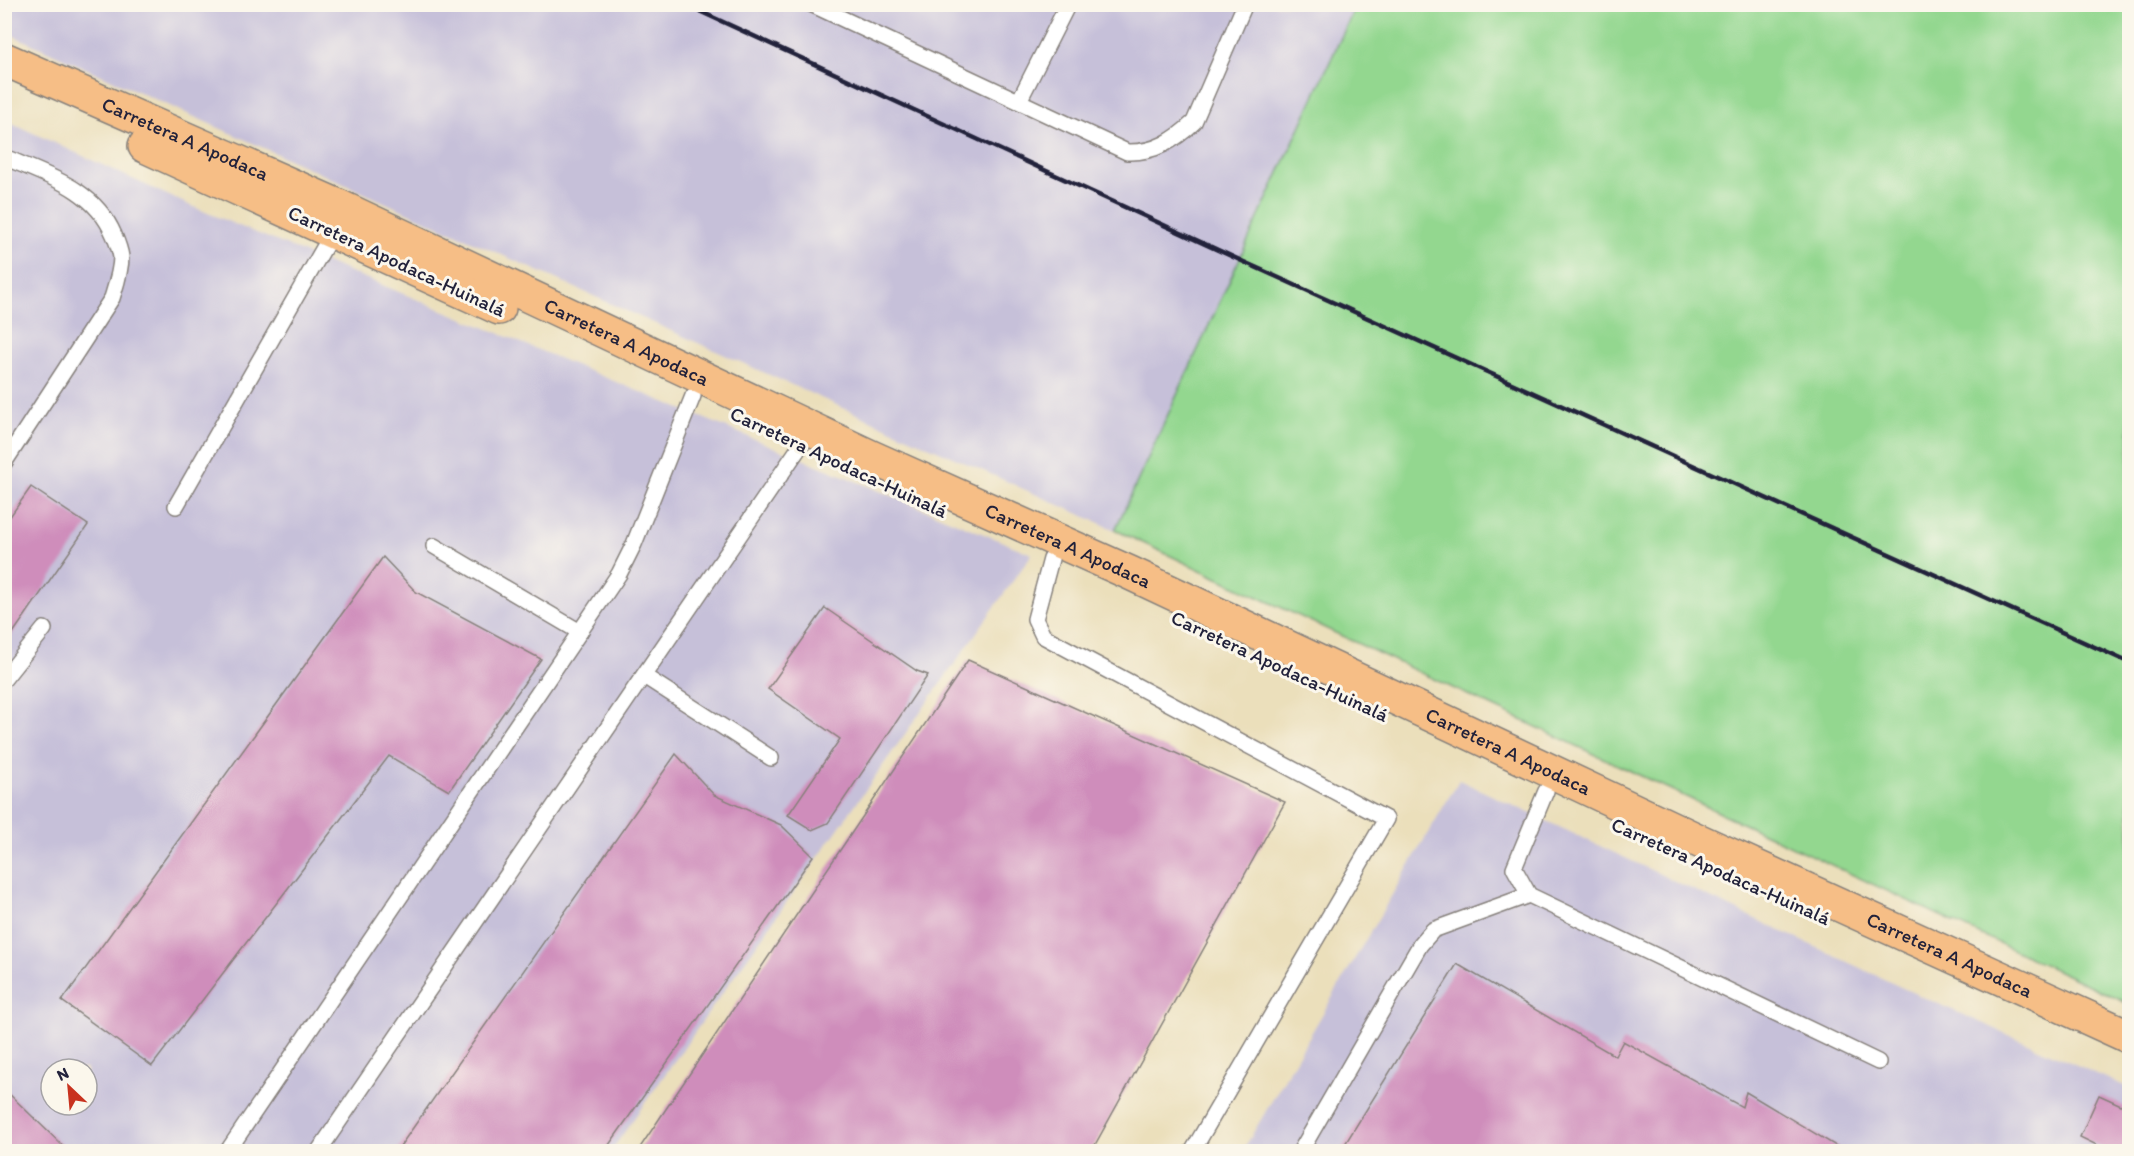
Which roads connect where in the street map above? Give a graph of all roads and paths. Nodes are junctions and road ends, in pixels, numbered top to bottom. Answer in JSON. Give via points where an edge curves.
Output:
{"nodes":[{"id":1,"x":811,"y":4,"type":"edge"},
{"id":2,"x":1068,"y":4,"type":"edge"},
{"id":3,"x":1245,"y":4,"type":"edge"},
{"id":4,"x":4,"y":59,"type":"edge"},
{"id":5,"x":4,"y":81,"type":"edge"},
{"id":6,"x":1019,"y":101,"type":"junction"},
{"id":7,"x":4,"y":156,"type":"edge"},
{"id":8,"x":333,"y":231,"type":"junction"},
{"id":9,"x":693,"y":396,"type":"junction"},
{"id":10,"x":801,"y":445,"type":"junction"},
{"id":11,"x":4,"y":464,"type":"edge"},
{"id":12,"x":176,"y":506,"type":"dead end"},
{"id":13,"x":434,"y":546,"type":"dead end"},
{"id":14,"x":1051,"y":560,"type":"junction"},
{"id":15,"x":44,"y":629,"type":"dead end"},
{"id":16,"x":580,"y":632,"type":"junction"},
{"id":17,"x":644,"y":676,"type":"junction"},
{"id":18,"x":4,"y":679,"type":"edge"},
{"id":19,"x":771,"y":758,"type":"dead end"},
{"id":20,"x":1545,"y":791,"type":"junction"},
{"id":21,"x":1529,"y":895,"type":"junction"},
{"id":22,"x":2130,"y":1037,"type":"edge"},
{"id":23,"x":2130,"y":1057,"type":"edge"},
{"id":24,"x":1878,"y":1062,"type":"dead end"},
{"id":25,"x":227,"y":1152,"type":"edge"},
{"id":26,"x":318,"y":1152,"type":"edge"},
{"id":27,"x":1192,"y":1152,"type":"edge"},
{"id":28,"x":1300,"y":1152,"type":"edge"}],
"edges":[{"from":1,"to":6,"type":"lane"},
{"from":2,"to":6,"type":"lane"},
{"from":3,"to":6,"type":"lane","via":[[1194,122],[1160,147],[1127,152]]},
{"from":4,"to":22,"type":"main road","name":"Carretera A Apodaca","via":[[334,204],[871,457],[1130,573],[1695,839]]},
{"from":5,"to":8,"type":"main road","name":"Carretera Apodaca-Huinalá"},
{"from":7,"to":11,"type":"lane","via":[[66,184],[96,205],[109,223],[121,256],[112,298]]},
{"from":8,"to":9,"type":"main road","name":"Carretera Apodaca-Huinalá"},
{"from":8,"to":12,"type":"lane"},
{"from":9,"to":10,"type":"main road","name":"Carretera Apodaca-Huinalá"},
{"from":9,"to":16,"type":"lane","via":[[634,544]]},
{"from":10,"to":14,"type":"main road","name":"Carretera Apodaca-Huinalá"},
{"from":10,"to":17,"type":"lane"},
{"from":13,"to":16,"type":"lane"},
{"from":14,"to":20,"type":"main road","name":"Carretera Apodaca-Huinalá"},
{"from":14,"to":27,"type":"lane","via":[[1035,619],[1043,636],[1386,819]]},
{"from":15,"to":18,"type":"lane"},
{"from":16,"to":25,"type":"lane"},
{"from":17,"to":19,"type":"lane"},
{"from":17,"to":26,"type":"lane"},
{"from":20,"to":21,"type":"lane","via":[[1514,868]]},
{"from":20,"to":23,"type":"main road","name":"Carretera Apodaca-Huinalá"},
{"from":21,"to":24,"type":"lane"},
{"from":21,"to":28,"type":"lane","via":[[1433,930],[1420,945]]}]}
